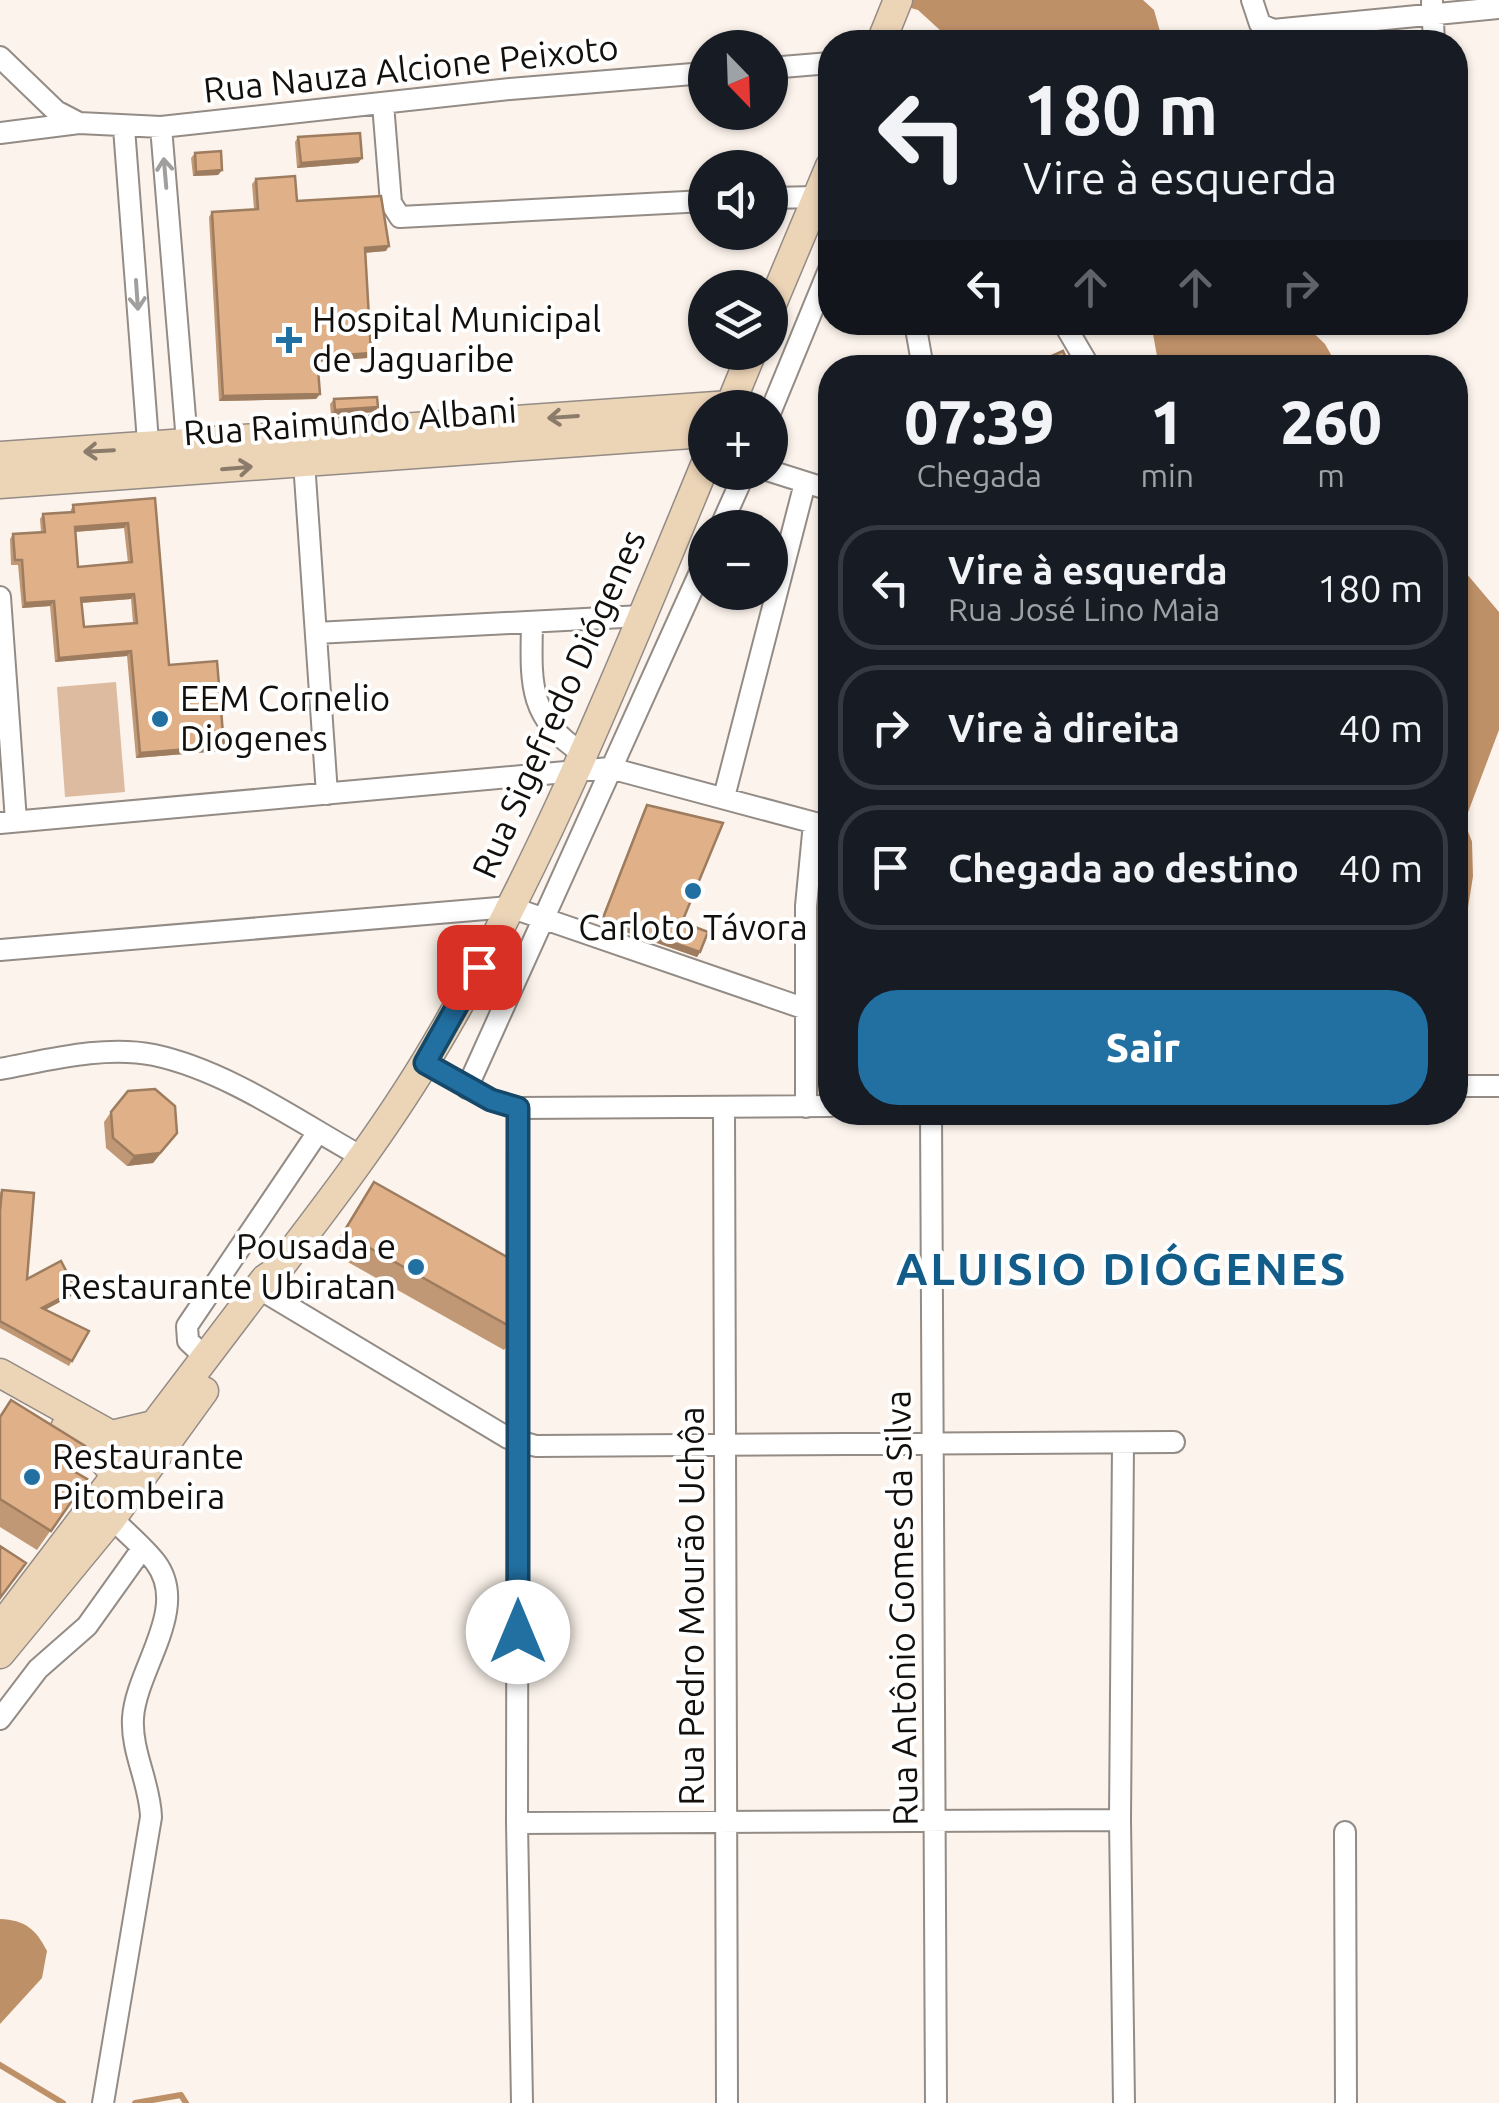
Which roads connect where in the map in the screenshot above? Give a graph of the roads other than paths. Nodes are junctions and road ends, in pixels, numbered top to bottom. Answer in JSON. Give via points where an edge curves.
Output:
{"nodes":[{"id":1,"x":1252,"y":0,"type":"edge"},
{"id":2,"x":897,"y":3,"type":"edge"},
{"id":3,"x":1432,"y":7,"type":"edge"},
{"id":4,"x":1499,"y":8,"type":"edge"},
{"id":5,"x":886,"y":30,"type":"edge"},
{"id":6,"x":0,"y":57,"type":"edge"},
{"id":7,"x":818,"y":64,"type":"edge"},
{"id":8,"x":788,"y":66,"type":"edge"},
{"id":9,"x":688,"y":75,"type":"edge"},
{"id":10,"x":382,"y":104,"type":"junction"},
{"id":11,"x":79,"y":123,"type":"junction"},
{"id":12,"x":161,"y":127,"type":"junction"},
{"id":13,"x":124,"y":128,"type":"junction"},
{"id":14,"x":0,"y":133,"type":"edge"},
{"id":15,"x":817,"y":197,"type":"joint"},
{"id":16,"x":788,"y":198,"type":"edge"},
{"id":17,"x":688,"y":202,"type":"edge"},
{"id":18,"x":170,"y":239,"type":"junction"},
{"id":19,"x":133,"y":242,"type":"junction"},
{"id":20,"x":786,"y":270,"type":"edge"},
{"id":21,"x":818,"y":297,"type":"edge"},
{"id":22,"x":181,"y":372,"type":"junction"},
{"id":23,"x":143,"y":375,"type":"junction"},
{"id":24,"x":780,"y":390,"type":"edge"},
{"id":25,"x":688,"y":414,"type":"edge"},
{"id":26,"x":622,"y":426,"type":"junction"},
{"id":27,"x":688,"y":432,"type":"edge"},
{"id":28,"x":416,"y":441,"type":"junction"},
{"id":29,"x":0,"y":456,"type":"edge"},
{"id":30,"x":188,"y":458,"type":"junction"},
{"id":31,"x":150,"y":461,"type":"junction"},
{"id":32,"x":304,"y":462,"type":"junction"},
{"id":33,"x":788,"y":478,"type":"edge"},
{"id":34,"x":0,"y":484,"type":"edge"},
{"id":35,"x":805,"y":484,"type":"junction"},
{"id":36,"x":818,"y":487,"type":"edge"},
{"id":37,"x":695,"y":490,"type":"edge"},
{"id":38,"x":0,"y":597,"type":"edge"},
{"id":39,"x":688,"y":598,"type":"edge"},
{"id":40,"x":0,"y":612,"type":"edge"},
{"id":41,"x":642,"y":616,"type":"junction"},
{"id":42,"x":532,"y":622,"type":"junction"},
{"id":43,"x":316,"y":633,"type":"junction"},
{"id":44,"x":577,"y":760,"type":"junction"},
{"id":45,"x":610,"y":768,"type":"junction"},
{"id":46,"x":327,"y":794,"type":"junction"},
{"id":47,"x":724,"y":797,"type":"junction"},
{"id":48,"x":8,"y":822,"type":"edge"},
{"id":49,"x":818,"y":823,"type":"edge"},
{"id":50,"x":818,"y":857,"type":"edge"},
{"id":51,"x":510,"y":908,"type":"junction"},
{"id":52,"x":540,"y":920,"type":"junction"},
{"id":53,"x":0,"y":950,"type":"edge"},
{"id":54,"x":806,"y":1009,"type":"junction"},
{"id":55,"x":425,"y":1063,"type":"junction"},
{"id":56,"x":0,"y":1068,"type":"edge"},
{"id":57,"x":1468,"y":1086,"type":"edge"},
{"id":58,"x":1499,"y":1086,"type":"edge"},
{"id":59,"x":467,"y":1088,"type":"junction"},
{"id":60,"x":818,"y":1106,"type":"edge"},
{"id":61,"x":806,"y":1107,"type":"junction"},
{"id":62,"x":518,"y":1108,"type":"junction"},
{"id":63,"x":724,"y":1108,"type":"junction"},
{"id":64,"x":931,"y":1125,"type":"edge"},
{"id":65,"x":318,"y":1132,"type":"junction"},
{"id":66,"x":362,"y":1157,"type":"junction"},
{"id":67,"x":268,"y":1285,"type":"junction"},
{"id":68,"x":206,"y":1358,"type":"junction"},
{"id":69,"x":0,"y":1373,"type":"edge"},
{"id":70,"x":0,"y":1388,"type":"edge"},
{"id":71,"x":157,"y":1424,"type":"junction"},
{"id":72,"x":519,"y":1442,"type":"junction"},
{"id":73,"x":1174,"y":1442,"type":"dead end"},
{"id":74,"x":932,"y":1443,"type":"junction"},
{"id":75,"x":1123,"y":1444,"type":"junction"},
{"id":76,"x":724,"y":1448,"type":"junction"},
{"id":77,"x":123,"y":1486,"type":"junction"},
{"id":78,"x":112,"y":1518,"type":"junction"},
{"id":79,"x":142,"y":1549,"type":"junction"},
{"id":80,"x":0,"y":1628,"type":"edge"},
{"id":81,"x":0,"y":1654,"type":"edge"},
{"id":82,"x":0,"y":1719,"type":"edge"},
{"id":83,"x":1120,"y":1820,"type":"junction"},
{"id":84,"x":937,"y":1821,"type":"junction"},
{"id":85,"x":724,"y":1822,"type":"junction"},
{"id":86,"x":517,"y":1823,"type":"junction"},
{"id":87,"x":1346,"y":1832,"type":"dead end"},
{"id":88,"x":103,"y":2103,"type":"edge"},
{"id":89,"x":522,"y":2103,"type":"edge"},
{"id":90,"x":728,"y":2103,"type":"edge"},
{"id":91,"x":936,"y":2103,"type":"edge"},
{"id":92,"x":1124,"y":2103,"type":"edge"},
{"id":93,"x":1346,"y":2103,"type":"edge"}],
"edges":[{"from":1,"to":3,"type":"street","via":[[1265,28]]},
{"from":2,"to":5,"type":"main road"},
{"from":3,"to":4,"type":"street"},
{"from":6,"to":11,"type":"street","via":[[56,111]]},
{"from":7,"to":8,"type":"street"},
{"from":9,"to":10,"type":"street","name":"Rua Nauza Alcione Peixoto"},
{"from":10,"to":12,"type":"street","name":"Rua Nauza Alcione Peixoto"},
{"from":10,"to":17,"type":"street","via":[[391,204],[400,217]]},
{"from":11,"to":13,"type":"street","name":"Rua Nauza Alcione Peixoto"},
{"from":11,"to":14,"type":"street","name":"Rua Nauza Alcione Peixoto"},
{"from":12,"to":13,"type":"street","name":"Rua Nauza Alcione Peixoto"},
{"from":18,"to":12,"type":"street","one_way":true},
{"from":13,"to":19,"type":"street"},
{"from":15,"to":16,"type":"street"},
{"from":15,"to":20,"type":"main road"},
{"from":18,"to":19,"type":"street"},
{"from":18,"to":22,"type":"street"},
{"from":19,"to":23,"type":"street","one_way":true},
{"from":21,"to":24,"type":"street"},
{"from":22,"to":23,"type":"street"},
{"from":22,"to":30,"type":"street"},
{"from":23,"to":31,"type":"street"},
{"from":25,"to":26,"type":"main road","name":"Rua Raimundo Albani"},
{"from":26,"to":27,"type":"main road","name":"Rua Raimundo Albani"},
{"from":26,"to":28,"type":"main road","name":"Rua Raimundo Albani"},
{"from":28,"to":30,"type":"main road","name":"Rua Raimundo Albani"},
{"from":28,"to":32,"type":"main road","name":"Rua Raimundo Albani"},
{"from":31,"to":29,"type":"main road","name":"Rua Raimundo Albani","one_way":true},
{"from":30,"to":31,"type":"main road","name":"Rua Raimundo Albani"},
{"from":30,"to":32,"type":"main road","name":"Rua Raimundo Albani","one_way":true},
{"from":31,"to":34,"type":"main road","name":"Rua Raimundo Albani"},
{"from":32,"to":43,"type":"street"},
{"from":33,"to":35,"type":"street"},
{"from":35,"to":36,"type":"street"},
{"from":35,"to":47,"type":"street"},
{"from":37,"to":41,"type":"main road","name":"Rua Sigefredo Diógenes"},
{"from":38,"to":40,"type":"street"},
{"from":39,"to":45,"type":"street"},
{"from":40,"to":48,"type":"street"},
{"from":41,"to":42,"type":"street"},
{"from":41,"to":44,"type":"main road","name":"Rua Sigefredo Diógenes"},
{"from":42,"to":43,"type":"street"},
{"from":42,"to":44,"type":"street","via":[[534,693],[550,729]]},
{"from":43,"to":46,"type":"street"},
{"from":44,"to":45,"type":"street"},
{"from":44,"to":46,"type":"street"},
{"from":44,"to":51,"type":"main road","name":"Rua Sigefredo Diógenes"},
{"from":45,"to":47,"type":"street"},
{"from":45,"to":52,"type":"street"},
{"from":46,"to":48,"type":"street"},
{"from":47,"to":49,"type":"street"},
{"from":50,"to":54,"type":"street","via":[[806,906]]},
{"from":51,"to":52,"type":"street"},
{"from":51,"to":53,"type":"street"},
{"from":51,"to":55,"type":"main road","name":"Rua Sigefredo Diógenes"},
{"from":52,"to":54,"type":"street"},
{"from":52,"to":59,"type":"street"},
{"from":54,"to":61,"type":"street"},
{"from":55,"to":59,"type":"street"},
{"from":55,"to":66,"type":"main road","name":"Rua Sigefredo Diógenes"},
{"from":56,"to":65,"type":"street","via":[[83,1054],[151,1054],[229,1083]]},
{"from":57,"to":58,"type":"street"},
{"from":59,"to":62,"type":"street"},
{"from":60,"to":61,"type":"street"},
{"from":61,"to":63,"type":"street"},
{"from":62,"to":63,"type":"street"},
{"from":62,"to":72,"type":"street"},
{"from":63,"to":76,"type":"street","name":"Rua Pedro Mourão Uchôa"},
{"from":64,"to":74,"type":"street","name":"Rua Antônio Gomes da Silva"},
{"from":65,"to":66,"type":"street"},
{"from":65,"to":68,"type":"street","via":[[187,1326],[188,1341]]},
{"from":66,"to":67,"type":"main road","name":"Rua Sigefredo Diógenes"},
{"from":67,"to":68,"type":"main road"},
{"from":67,"to":72,"type":"street"},
{"from":67,"to":77,"type":"main road"},
{"from":68,"to":71,"type":"main road"},
{"from":69,"to":71,"type":"main road","via":[[111,1435]]},
{"from":70,"to":77,"type":"main road","via":[[90,1444]]},
{"from":71,"to":77,"type":"main road"},
{"from":72,"to":76,"type":"street"},
{"from":72,"to":86,"type":"street"},
{"from":73,"to":75,"type":"street"},
{"from":74,"to":75,"type":"street"},
{"from":74,"to":76,"type":"street"},
{"from":74,"to":84,"type":"street","name":"Rua Antônio Gomes da Silva"},
{"from":75,"to":83,"type":"street"},
{"from":76,"to":85,"type":"street","name":"Rua Pedro Mourão Uchôa"},
{"from":77,"to":78,"type":"main road"},
{"from":77,"to":80,"type":"main road"},
{"from":78,"to":79,"type":"street"},
{"from":78,"to":81,"type":"main road"},
{"from":79,"to":82,"type":"street","via":[[87,1626],[38,1669]]},
{"from":79,"to":88,"type":"street","via":[[166,1580],[168,1596],[135,1701],[136,1748],[151,1817]]},
{"from":83,"to":84,"type":"street"},
{"from":83,"to":92,"type":"street"},
{"from":84,"to":85,"type":"street"},
{"from":84,"to":91,"type":"street","name":"Rua Antônio Gomes da Silva"},
{"from":85,"to":86,"type":"street"},
{"from":85,"to":90,"type":"street","name":"Rua Pedro Mourão Uchôa"},
{"from":86,"to":89,"type":"street"},
{"from":87,"to":93,"type":"street"}]}
